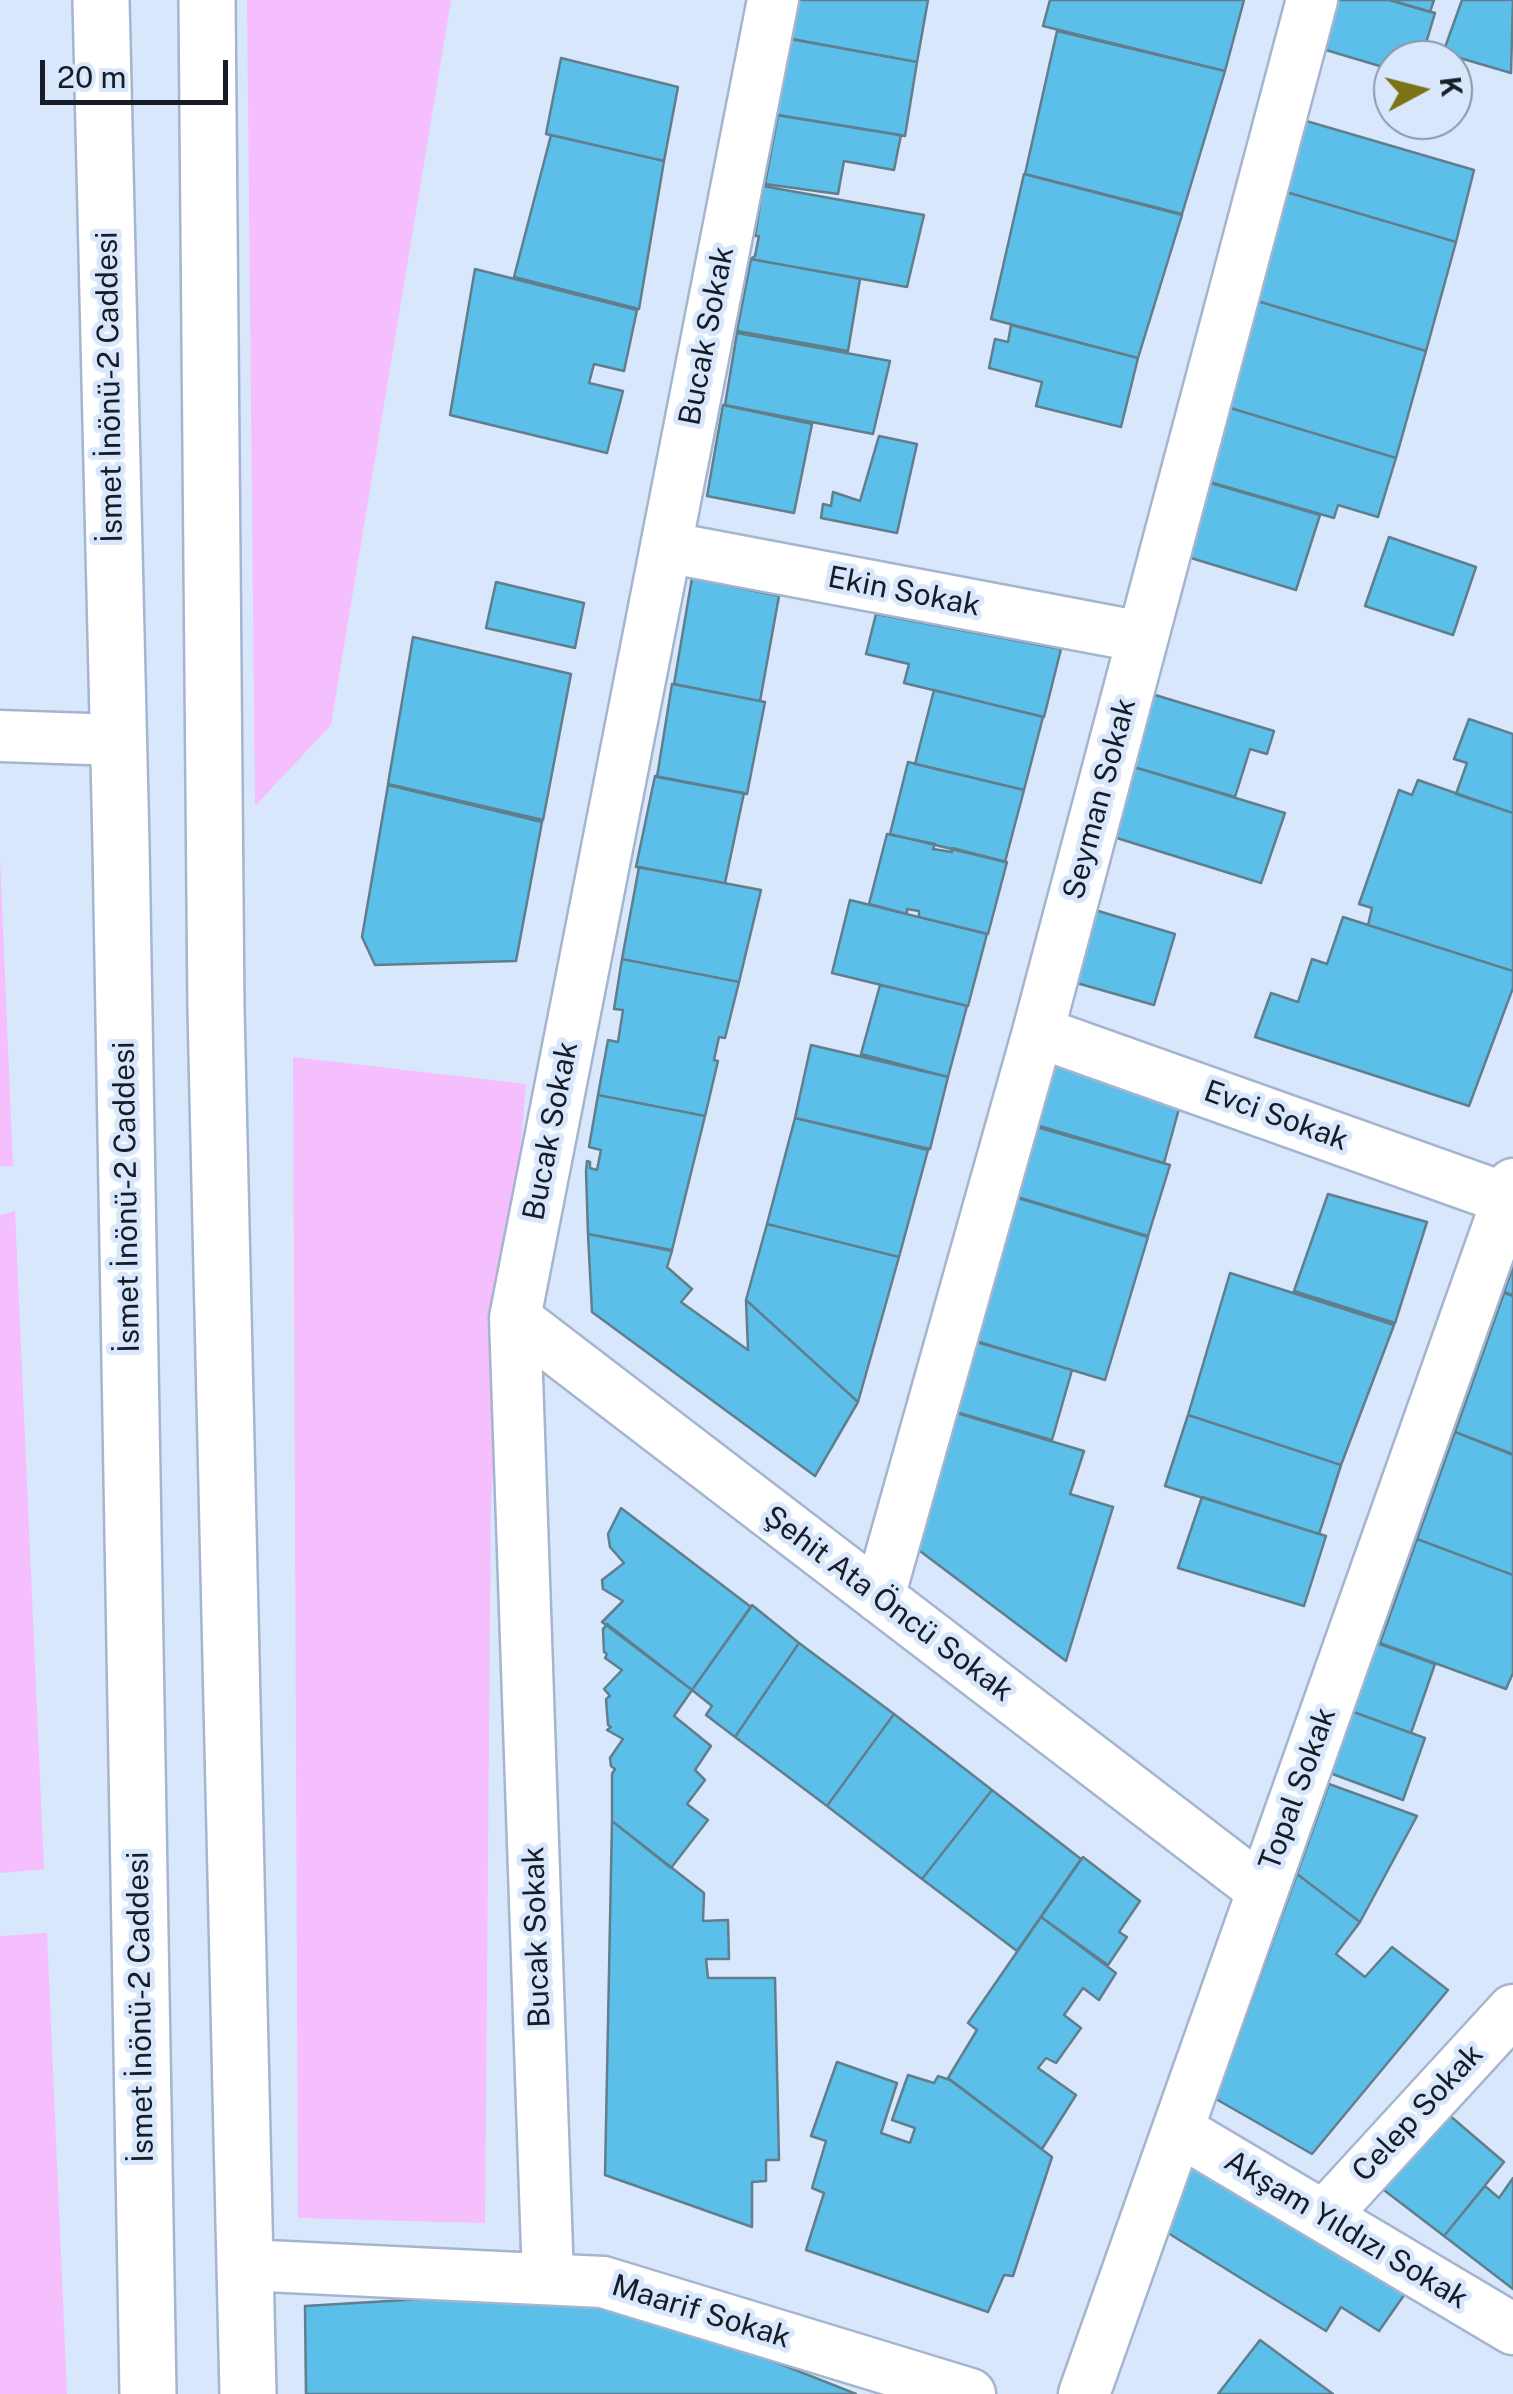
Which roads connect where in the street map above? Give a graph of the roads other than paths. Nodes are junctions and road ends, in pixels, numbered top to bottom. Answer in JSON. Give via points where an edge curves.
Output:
{"nodes":[{"id":1,"x":101,"y":0,"type":"edge"},
{"id":2,"x":207,"y":0,"type":"edge"},
{"id":3,"x":773,"y":0,"type":"edge"},
{"id":4,"x":1312,"y":0,"type":"edge"},
{"id":5,"x":666,"y":547,"type":"junction"},
{"id":6,"x":1142,"y":637,"type":"junction"},
{"id":7,"x":0,"y":736,"type":"edge"},
{"id":8,"x":118,"y":740,"type":"junction"},
{"id":9,"x":1038,"y":1032,"type":"junction"},
{"id":10,"x":1511,"y":1194,"type":"edge"},
{"id":11,"x":515,"y":1318,"type":"junction"},
{"id":12,"x":879,"y":1596,"type":"junction"},
{"id":13,"x":1262,"y":1890,"type":"junction"},
{"id":14,"x":1513,"y":2010,"type":"edge"},
{"id":15,"x":1180,"y":2130,"type":"junction"},
{"id":16,"x":1324,"y":2216,"type":"junction"},
{"id":17,"x":245,"y":2265,"type":"junction"},
{"id":18,"x":548,"y":2279,"type":"junction"},
{"id":19,"x":1513,"y":2329,"type":"edge"},
{"id":20,"x":148,"y":2394,"type":"edge"},
{"id":21,"x":248,"y":2394,"type":"edge"},
{"id":22,"x":970,"y":2394,"type":"edge"},
{"id":23,"x":1084,"y":2394,"type":"edge"}],
"edges":[{"from":1,"to":8,"type":"main road","name":"İsmet İnönü-2 Caddesi"},
{"from":2,"to":17,"type":"main road","via":[[216,1010]]},
{"from":3,"to":5,"type":"street","name":"Bucak Sokak"},
{"from":4,"to":6,"type":"street","name":"Seyman Sokak"},
{"from":5,"to":6,"type":"street","name":"Ekin Sokak"},
{"from":5,"to":11,"type":"street","name":"Bucak Sokak"},
{"from":6,"to":9,"type":"street","name":"Seyman Sokak"},
{"from":7,"to":8,"type":"street"},
{"from":8,"to":20,"type":"main road","name":"İsmet İnönü-2 Caddesi"},
{"from":9,"to":10,"type":"street","name":"Evci Sokak"},
{"from":9,"to":12,"type":"street","name":"Seyman Sokak"},
{"from":10,"to":13,"type":"street","name":"Topal Sokak"},
{"from":11,"to":12,"type":"street","name":"Şehit Ata Öncü Sokak"},
{"from":11,"to":18,"type":"street","name":"Bucak Sokak"},
{"from":12,"to":13,"type":"street","name":"Şehit Ata Öncü Sokak"},
{"from":13,"to":15,"type":"street","name":"Topal Sokak"},
{"from":14,"to":16,"type":"street","name":"Celep Sokak"},
{"from":15,"to":16,"type":"street","name":"Akşam Yıldızı Sokak"},
{"from":15,"to":23,"type":"street","name":"Topal Sokak"},
{"from":16,"to":19,"type":"street","name":"Akşam Yıldızı Sokak"},
{"from":17,"to":18,"type":"street","name":"Maarif Sokak"},
{"from":17,"to":21,"type":"main road"},
{"from":18,"to":22,"type":"street","name":"Maarif Sokak","via":[[603,2282]]}]}
